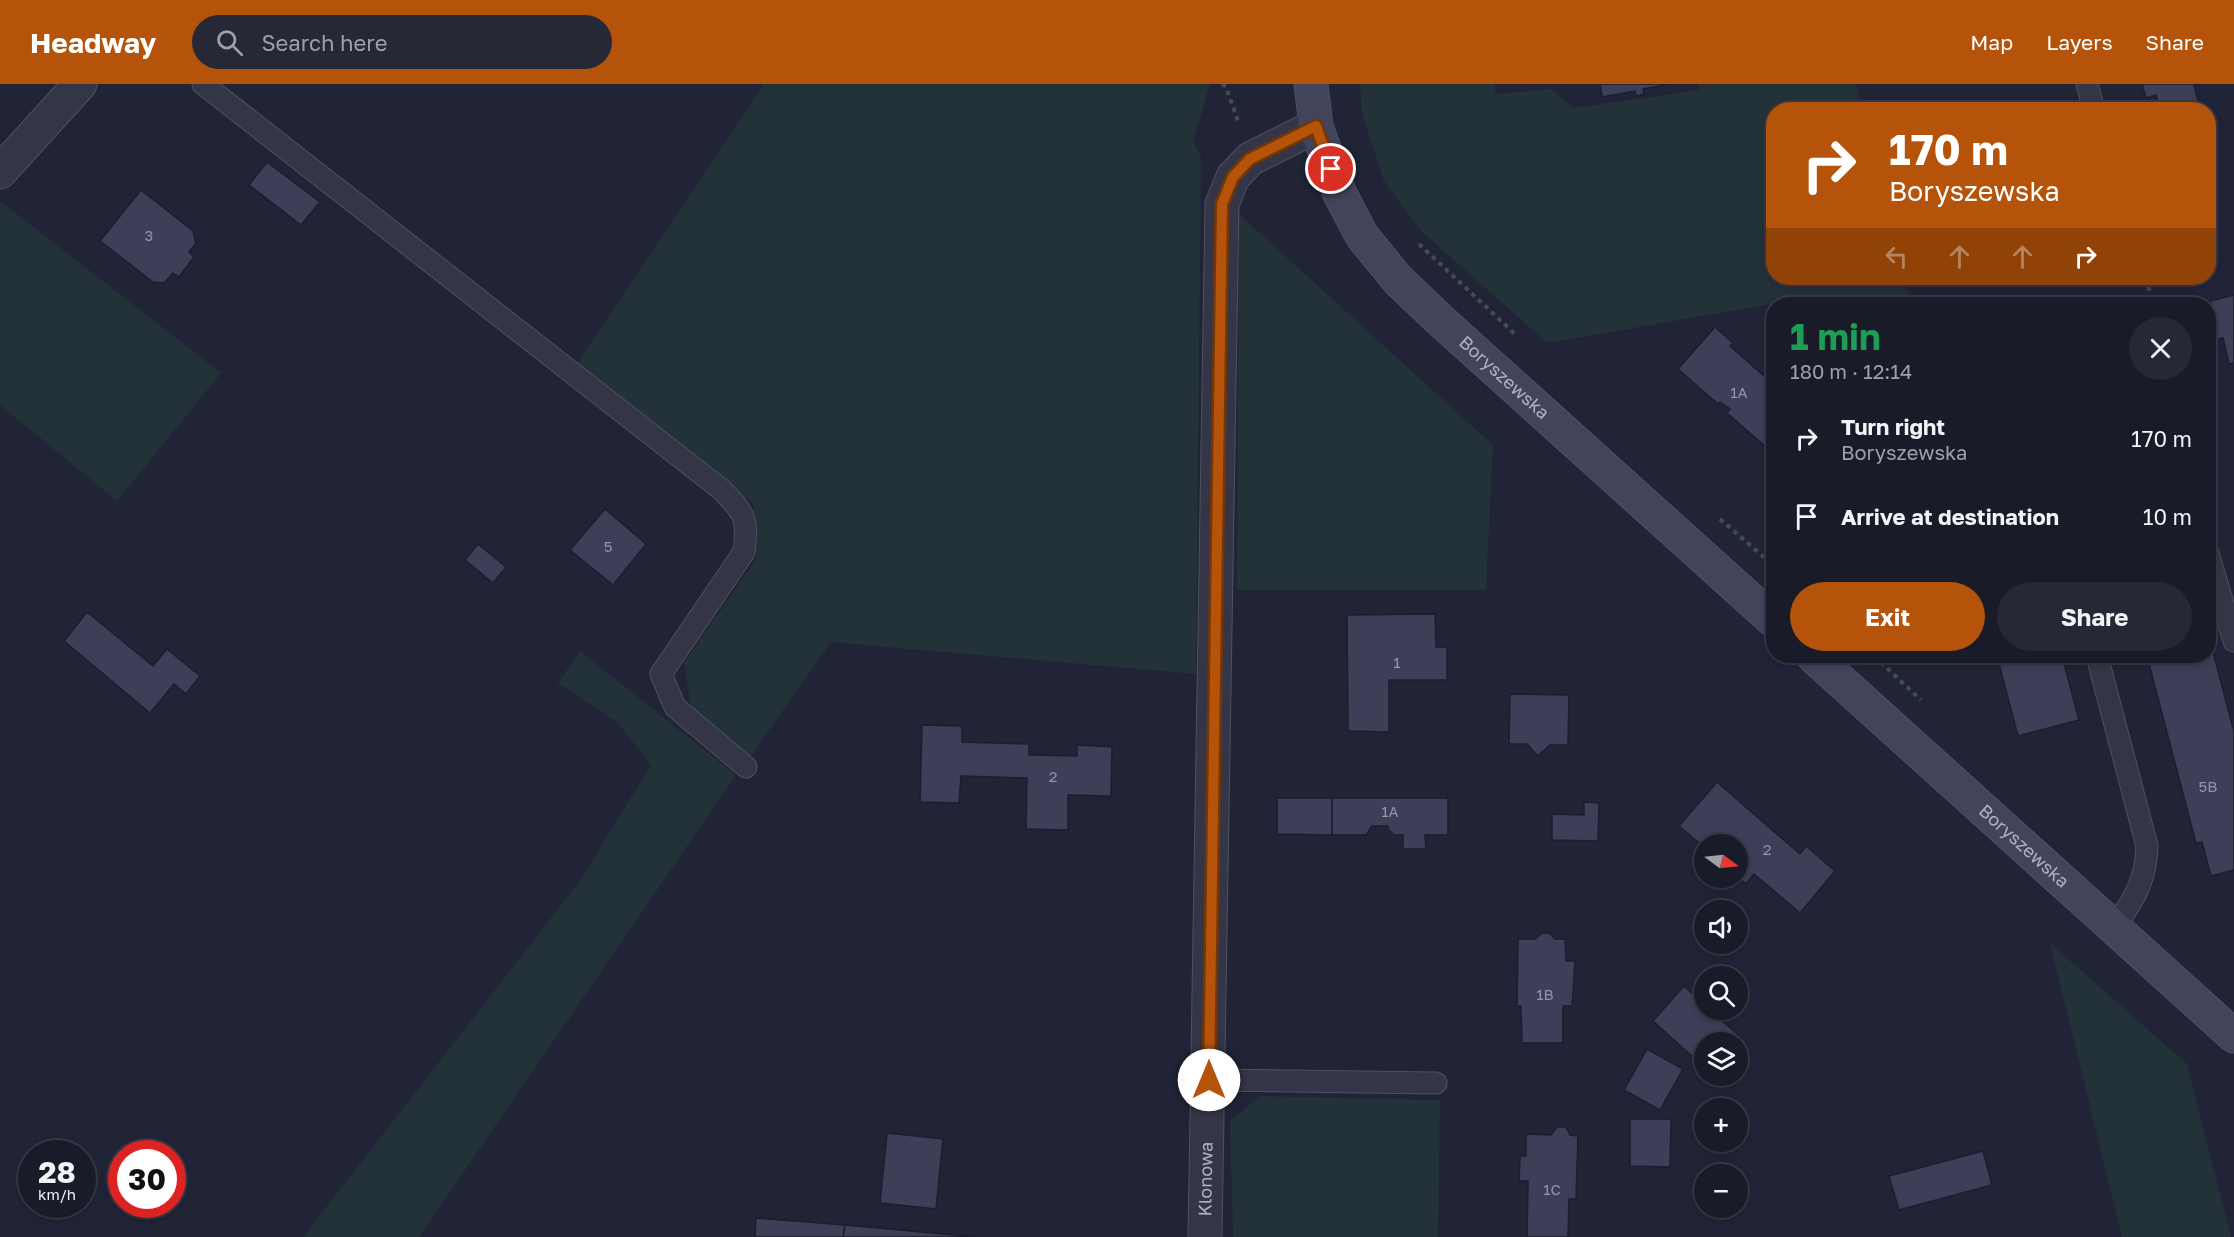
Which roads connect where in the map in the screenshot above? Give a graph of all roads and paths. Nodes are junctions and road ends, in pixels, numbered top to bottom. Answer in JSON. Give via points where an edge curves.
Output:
{"nodes":[{"id":1,"x":80,"y":84,"type":"edge"},
{"id":2,"x":203,"y":84,"type":"edge"},
{"id":3,"x":1222,"y":84,"type":"edge"},
{"id":4,"x":1311,"y":84,"type":"edge"},
{"id":5,"x":2087,"y":84,"type":"edge"},
{"id":6,"x":2092,"y":102,"type":"edge"},
{"id":7,"x":1316,"y":126,"type":"junction"},
{"id":8,"x":1250,"y":159,"type":"junction"},
{"id":9,"x":0,"y":172,"type":"edge"},
{"id":10,"x":1415,"y":239,"type":"dead end"},
{"id":11,"x":1518,"y":337,"type":"dead end"},
{"id":12,"x":1720,"y":519,"type":"dead end"},
{"id":13,"x":1766,"y":560,"type":"edge"},
{"id":14,"x":2216,"y":580,"type":"edge"},
{"id":15,"x":1766,"y":614,"type":"edge"},
{"id":16,"x":2234,"y":641,"type":"edge"},
{"id":17,"x":1821,"y":663,"type":"edge"},
{"id":18,"x":2099,"y":663,"type":"edge"},
{"id":19,"x":746,"y":767,"type":"dead end"},
{"id":20,"x":2115,"y":927,"type":"junction"},
{"id":21,"x":2234,"y":1036,"type":"edge"},
{"id":22,"x":1209,"y":1080,"type":"junction"},
{"id":23,"x":1436,"y":1083,"type":"dead end"},
{"id":24,"x":1205,"y":1237,"type":"edge"}],
"edges":[{"from":1,"to":9,"type":"street"},
{"from":2,"to":19,"type":"lane","via":[[722,490],[742,511],[744,552],[661,674],[675,706]]},
{"from":3,"to":8,"type":"path"},
{"from":4,"to":7,"type":"main road","name":"Boryszewska"},
{"from":5,"to":6,"type":"lane"},
{"from":7,"to":8,"type":"street","name":"Klonowa"},
{"from":7,"to":15,"type":"main road","name":"Boryszewska","via":[[1339,192],[1362,236],[1398,280]]},
{"from":8,"to":22,"type":"street","name":"Klonowa","via":[[1233,177],[1222,204]]},
{"from":10,"to":11,"type":"path"},
{"from":12,"to":13,"type":"path"},
{"from":14,"to":16,"type":"lane"},
{"from":17,"to":20,"type":"main road","name":"Boryszewska"},
{"from":18,"to":20,"type":"lane","via":[[2147,846],[2146,869],[2134,899]]},
{"from":20,"to":21,"type":"main road","name":"Boryszewska"},
{"from":22,"to":23,"type":"lane"},
{"from":22,"to":24,"type":"street","name":"Klonowa"}]}
